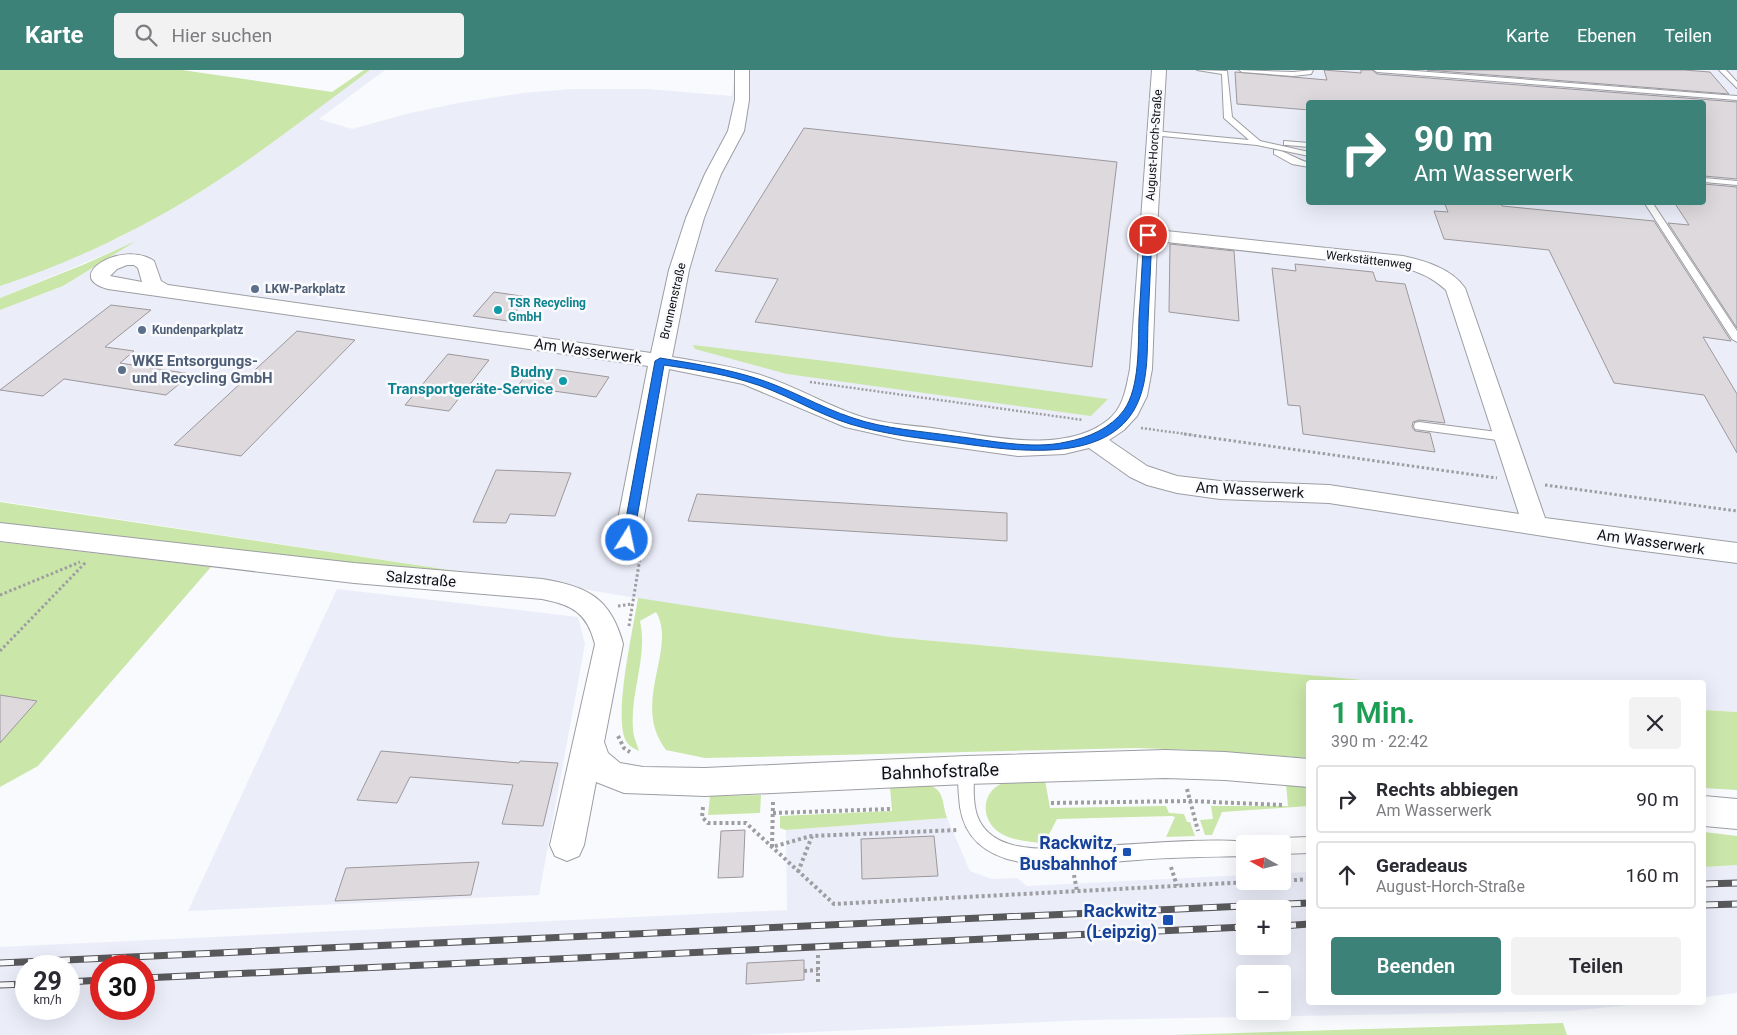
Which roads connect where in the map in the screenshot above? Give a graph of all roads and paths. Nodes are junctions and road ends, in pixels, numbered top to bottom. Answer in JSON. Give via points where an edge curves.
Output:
{"nodes":[{"id":1,"x":742,"y":70,"type":"edge"},
{"id":2,"x":1159,"y":70,"type":"edge"},
{"id":3,"x":1200,"y":70,"type":"edge"},
{"id":4,"x":1233,"y":70,"type":"edge"},
{"id":5,"x":1242,"y":70,"type":"edge"},
{"id":6,"x":1310,"y":70,"type":"edge"},
{"id":7,"x":1377,"y":70,"type":"edge"},
{"id":8,"x":1722,"y":70,"type":"edge"},
{"id":9,"x":1225,"y":71,"type":"edge"},
{"id":10,"x":1737,"y":86,"type":"edge"},
{"id":11,"x":1737,"y":98,"type":"edge"},
{"id":12,"x":1154,"y":133,"type":"junction"},
{"id":13,"x":1256,"y":143,"type":"junction"},
{"id":14,"x":1290,"y":143,"type":"junction"},
{"id":15,"x":1306,"y":145,"type":"edge"},
{"id":16,"x":1266,"y":146,"type":"junction"},
{"id":17,"x":1277,"y":148,"type":"junction"},
{"id":18,"x":1306,"y":153,"type":"edge"},
{"id":19,"x":1306,"y":164,"type":"edge"},
{"id":20,"x":1706,"y":180,"type":"edge"},
{"id":21,"x":1737,"y":183,"type":"edge"},
{"id":22,"x":1650,"y":205,"type":"edge"},
{"id":23,"x":1148,"y":235,"type":"junction"},
{"id":24,"x":161,"y":290,"type":"dead end"},
{"id":25,"x":1737,"y":339,"type":"edge"},
{"id":26,"x":660,"y":361,"type":"junction"},
{"id":27,"x":803,"y":381,"type":"dead end"},
{"id":28,"x":1116,"y":425,"type":"junction"},
{"id":29,"x":1419,"y":426,"type":"dead end"},
{"id":30,"x":1505,"y":437,"type":"junction"},
{"id":31,"x":1093,"y":438,"type":"junction"},
{"id":32,"x":1520,"y":481,"type":"junction"},
{"id":33,"x":1737,"y":511,"type":"edge"},
{"id":34,"x":1535,"y":525,"type":"junction"},
{"id":35,"x":0,"y":532,"type":"edge"},
{"id":36,"x":634,"y":547,"type":"joint"},
{"id":37,"x":1737,"y":553,"type":"edge"},
{"id":38,"x":0,"y":595,"type":"edge"},
{"id":39,"x":628,"y":633,"type":"dead end"},
{"id":40,"x":0,"y":651,"type":"edge"},
{"id":41,"x":617,"y":729,"type":"dead end"},
{"id":42,"x":589,"y":744,"type":"junction"},
{"id":43,"x":632,"y":754,"type":"dead end"},
{"id":44,"x":966,"y":770,"type":"junction"},
{"id":45,"x":1306,"y":773,"type":"edge"},
{"id":46,"x":774,"y":779,"type":"junction"},
{"id":47,"x":703,"y":803,"type":"dead end"},
{"id":48,"x":1051,"y":803,"type":"dead end"},
{"id":49,"x":1282,"y":805,"type":"dead end"},
{"id":50,"x":890,"y":808,"type":"dead end"},
{"id":51,"x":1706,"y":812,"type":"edge"},
{"id":52,"x":773,"y":813,"type":"junction"},
{"id":53,"x":1737,"y":814,"type":"edge"},
{"id":54,"x":734,"y":824,"type":"junction"},
{"id":55,"x":733,"y":831,"type":"dead end"},
{"id":56,"x":977,"y":831,"type":"junction"},
{"id":57,"x":812,"y":836,"type":"junction"},
{"id":58,"x":1306,"y":845,"type":"edge"},
{"id":59,"x":567,"y":846,"type":"dead end"},
{"id":60,"x":1291,"y":846,"type":"edge"},
{"id":61,"x":772,"y":847,"type":"junction"},
{"id":62,"x":1236,"y":848,"type":"edge"},
{"id":63,"x":798,"y":872,"type":"junction"},
{"id":64,"x":1306,"y":879,"type":"edge"},
{"id":65,"x":1291,"y":880,"type":"edge"},
{"id":66,"x":1236,"y":883,"type":"edge"},
{"id":67,"x":818,"y":954,"type":"dead end"},
{"id":68,"x":818,"y":970,"type":"junction"},
{"id":69,"x":804,"y":971,"type":"dead end"},
{"id":70,"x":818,"y":985,"type":"dead end"}],
"edges":[{"from":1,"to":26,"type":"street","name":"Brunnenstraße","via":[[740,117],[695,218],[679,270]]},
{"from":2,"to":12,"type":"street","name":"August-Horch-Straße"},
{"from":3,"to":9,"type":"lane"},
{"from":4,"to":9,"type":"lane"},
{"from":5,"to":6,"type":"lane","via":[[1293,74],[1309,73]]},
{"from":7,"to":11,"type":"lane"},
{"from":8,"to":10,"type":"lane"},
{"from":9,"to":13,"type":"lane","via":[[1228,118]]},
{"from":12,"to":13,"type":"lane"},
{"from":12,"to":23,"type":"street","name":"August-Horch-Straße"},
{"from":13,"to":14,"type":"lane"},
{"from":13,"to":16,"type":"lane"},
{"from":14,"to":15,"type":"lane"},
{"from":14,"to":17,"type":"lane"},
{"from":16,"to":17,"type":"lane"},
{"from":16,"to":19,"type":"lane"},
{"from":17,"to":18,"type":"lane"},
{"from":20,"to":21,"type":"lane"},
{"from":22,"to":25,"type":"lane"},
{"from":23,"to":28,"type":"street","name":"August-Horch-Straße","via":[[1141,370],[1136,396],[1129,411]]},
{"from":23,"to":30,"type":"street","name":"Werkstättenweg","via":[[1403,262],[1445,278],[1455,288]]},
{"from":24,"to":26,"type":"street","name":"Am Wasserwerk"},
{"from":26,"to":31,"type":"street","name":"Am Wasserwerk","via":[[751,379],[853,422],[903,432],[1018,448],[1064,446]]},
{"from":26,"to":36,"type":"street","name":"Brunnenstraße"},
{"from":27,"to":28,"type":"path"},
{"from":28,"to":31,"type":"street","name":"August-Horch-Straße"},
{"from":28,"to":32,"type":"path"},
{"from":29,"to":30,"type":"lane"},
{"from":30,"to":32,"type":"street","name":"Werkstättenweg"},
{"from":31,"to":34,"type":"street","name":"Am Wasserwerk","via":[[1136,471],[1197,489],[1330,494]]},
{"from":32,"to":33,"type":"path"},
{"from":32,"to":34,"type":"street","name":"Werkstättenweg"},
{"from":34,"to":37,"type":"street","name":"Am Wasserwerk"},
{"from":35,"to":42,"type":"street","name":"Salzstraße","via":[[354,573],[542,589],[574,596],[598,612],[606,627],[609,644]]},
{"from":36,"to":39,"type":"path"},
{"from":38,"to":40,"type":"path","via":[[90,558]]},
{"from":41,"to":43,"type":"path","via":[[624,748]]},
{"from":42,"to":46,"type":"street","name":"Bahnhofstraße","via":[[596,762],[609,773],[624,779],[705,782]]},
{"from":42,"to":59,"type":"street","name":"Salzstraße"},
{"from":44,"to":45,"type":"street","name":"Bahnhofstraße","via":[[1165,764]]},
{"from":44,"to":46,"type":"street","name":"Bahnhofstraße"},
{"from":44,"to":56,"type":"lane","via":[[967,802]]},
{"from":46,"to":52,"type":"path"},
{"from":47,"to":54,"type":"path","via":[[702,817],[708,823]]},
{"from":48,"to":49,"type":"path","via":[[1190,801]]},
{"from":50,"to":52,"type":"path"},
{"from":51,"to":53,"type":"street"},
{"from":52,"to":61,"type":"path"},
{"from":54,"to":55,"type":"path"},
{"from":54,"to":61,"type":"path","via":[[746,823]]},
{"from":56,"to":57,"type":"path","via":[[944,829]]},
{"from":56,"to":62,"type":"lane","via":[[990,843],[1021,855],[1057,857]]},
{"from":57,"to":61,"type":"path"},
{"from":57,"to":63,"type":"path"},
{"from":58,"to":60,"type":"lane"},
{"from":61,"to":63,"type":"path"},
{"from":63,"to":66,"type":"path","via":[[834,904]]},
{"from":64,"to":65,"type":"path"},
{"from":67,"to":68,"type":"path"},
{"from":68,"to":69,"type":"path"},
{"from":68,"to":70,"type":"path"}]}
